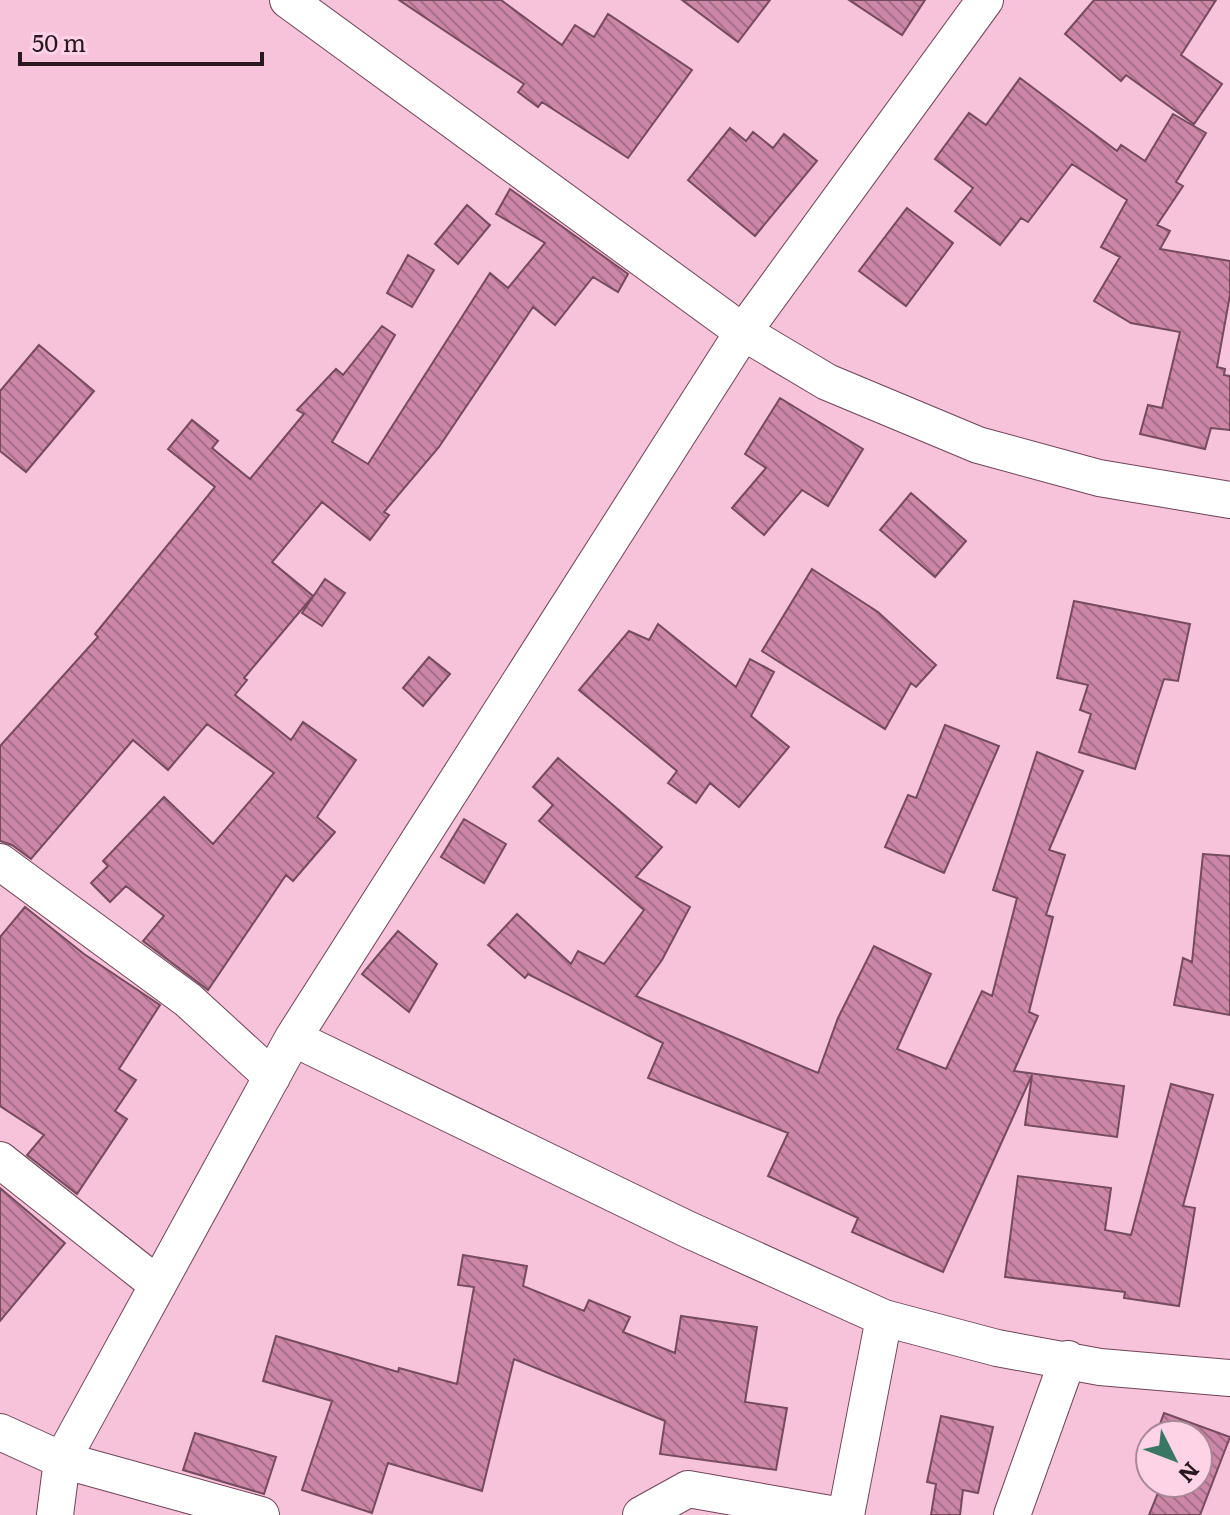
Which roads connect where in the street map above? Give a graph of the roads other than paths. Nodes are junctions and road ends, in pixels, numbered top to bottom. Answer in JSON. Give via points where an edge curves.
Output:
{"nodes":[{"id":1,"x":288,"y":0,"type":"edge"},
{"id":2,"x":985,"y":0,"type":"edge"},
{"id":3,"x":743,"y":332,"type":"junction"},
{"id":4,"x":1230,"y":500,"type":"edge"},
{"id":5,"x":0,"y":862,"type":"edge"},
{"id":6,"x":293,"y":1038,"type":"junction"},
{"id":7,"x":272,"y":1077,"type":"junction"},
{"id":8,"x":0,"y":1160,"type":"edge"},
{"id":9,"x":158,"y":1285,"type":"junction"},
{"id":10,"x":884,"y":1318,"type":"junction"},
{"id":11,"x":1068,"y":1359,"type":"junction"},
{"id":12,"x":1230,"y":1378,"type":"edge"},
{"id":13,"x":0,"y":1432,"type":"edge"},
{"id":14,"x":62,"y":1460,"type":"junction"},
{"id":15,"x":55,"y":1515,"type":"edge"},
{"id":16,"x":261,"y":1515,"type":"edge"},
{"id":17,"x":641,"y":1515,"type":"edge"},
{"id":18,"x":836,"y":1515,"type":"edge"},
{"id":19,"x":846,"y":1515,"type":"edge"},
{"id":20,"x":1012,"y":1515,"type":"edge"}],
"edges":[{"from":1,"to":3,"type":"street"},
{"from":2,"to":3,"type":"street"},
{"from":3,"to":4,"type":"street","via":[[827,382],[978,445],[1099,478]]},
{"from":3,"to":6,"type":"street"},
{"from":5,"to":7,"type":"street","via":[[188,1000]]},
{"from":6,"to":7,"type":"street"},
{"from":6,"to":10,"type":"street"},
{"from":7,"to":9,"type":"street"},
{"from":8,"to":9,"type":"street"},
{"from":9,"to":14,"type":"street"},
{"from":10,"to":11,"type":"street","via":[[997,1348]]},
{"from":10,"to":19,"type":"street"},
{"from":11,"to":12,"type":"street","via":[[1100,1367]]},
{"from":11,"to":20,"type":"street"},
{"from":13,"to":14,"type":"street"},
{"from":14,"to":15,"type":"street"},
{"from":14,"to":16,"type":"street"},
{"from":17,"to":18,"type":"street","via":[[688,1489]]}]}
